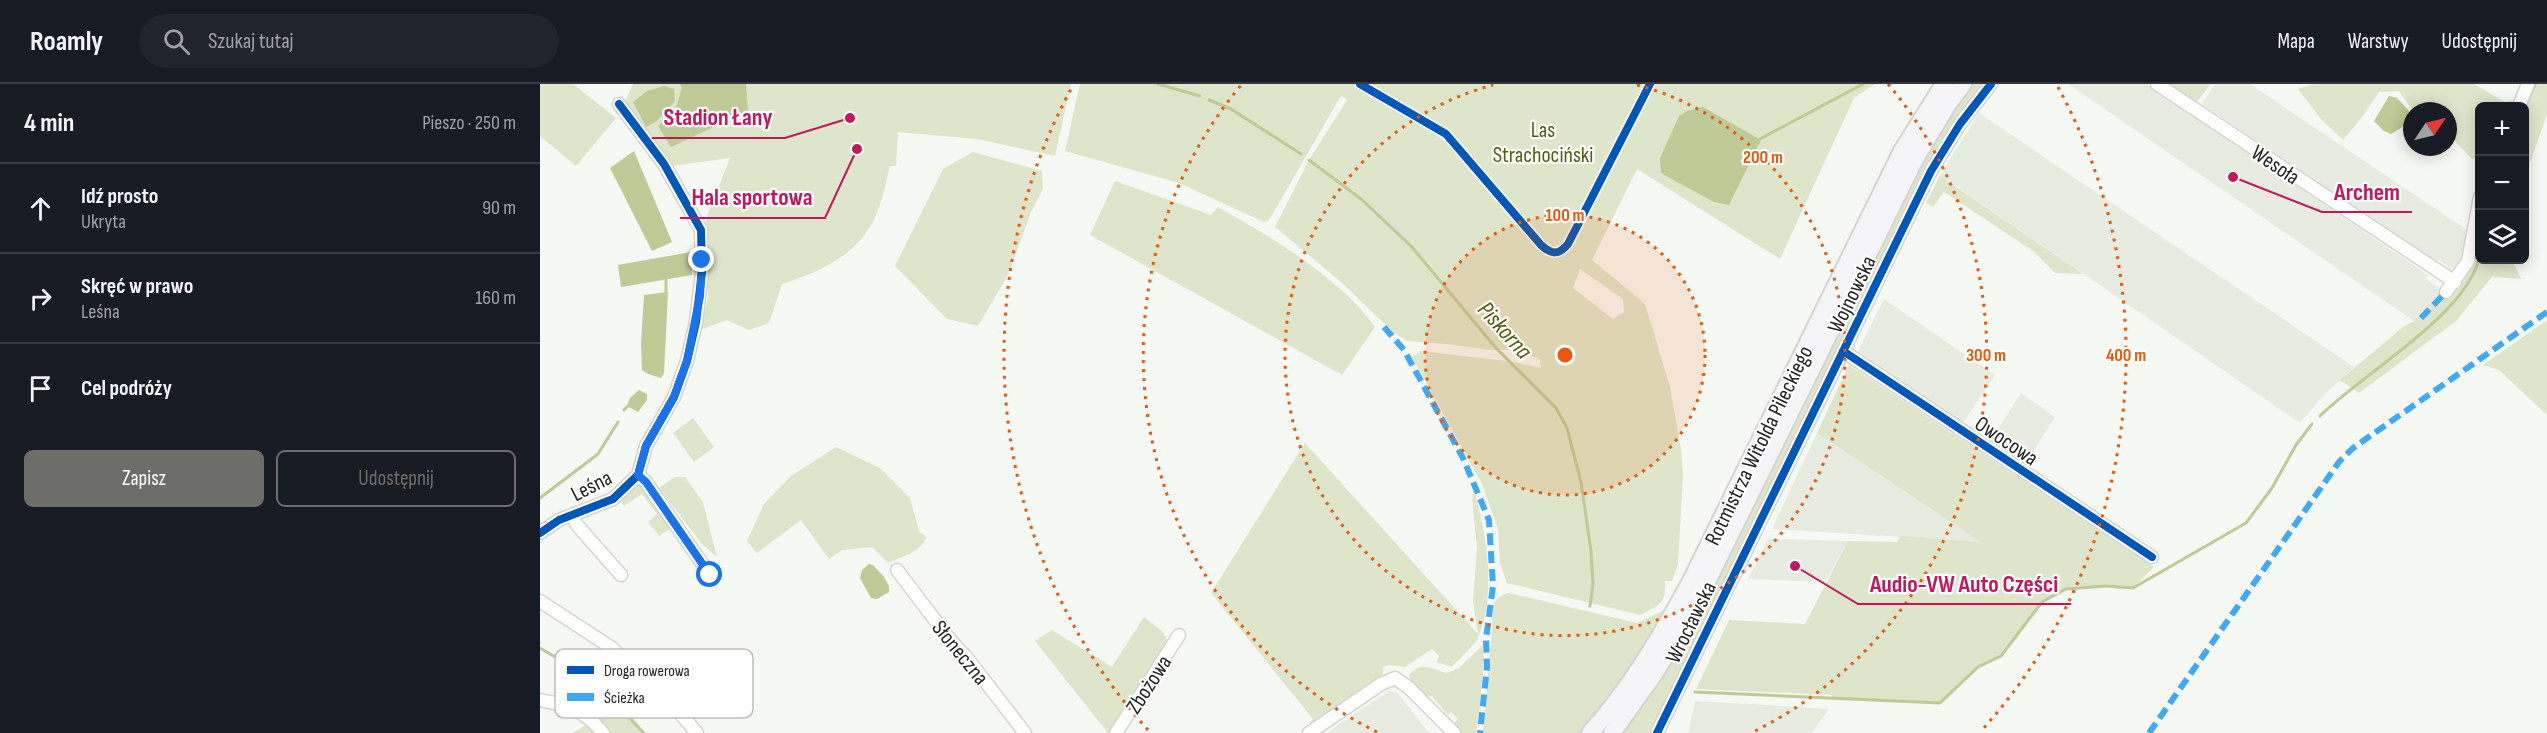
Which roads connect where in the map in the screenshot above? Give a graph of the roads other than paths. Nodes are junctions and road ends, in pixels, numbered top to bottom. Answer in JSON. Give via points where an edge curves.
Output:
{"nodes":[{"id":1,"x":1944,"y":84,"type":"edge"},
{"id":2,"x":1963,"y":84,"type":"edge"},
{"id":3,"x":1991,"y":84,"type":"edge"},
{"id":4,"x":2157,"y":84,"type":"edge"},
{"id":5,"x":2528,"y":84,"type":"edge"},
{"id":6,"x":2521,"y":102,"type":"edge"},
{"id":7,"x":618,"y":104,"type":"dead end"},
{"id":8,"x":2478,"y":210,"type":"edge"},
{"id":9,"x":1843,"y":351,"type":"junction"},
{"id":10,"x":638,"y":475,"type":"junction"},
{"id":11,"x":572,"y":515,"type":"junction"},
{"id":12,"x":542,"y":528,"type":"edge"},
{"id":13,"x":1756,"y":528,"type":"joint"},
{"id":14,"x":2152,"y":557,"type":"dead end"},
{"id":15,"x":897,"y":570,"type":"dead end"},
{"id":16,"x":621,"y":575,"type":"dead end"},
{"id":17,"x":710,"y":575,"type":"dead end"},
{"id":18,"x":540,"y":602,"type":"edge"},
{"id":19,"x":1179,"y":635,"type":"dead end"},
{"id":20,"x":613,"y":649,"type":"edge"},
{"id":21,"x":540,"y":700,"type":"edge"},
{"id":22,"x":555,"y":703,"type":"edge"},
{"id":23,"x":590,"y":718,"type":"edge"},
{"id":24,"x":684,"y":718,"type":"edge"},
{"id":25,"x":603,"y":733,"type":"edge"},
{"id":26,"x":697,"y":733,"type":"edge"},
{"id":27,"x":1025,"y":733,"type":"edge"},
{"id":28,"x":1116,"y":733,"type":"edge"},
{"id":29,"x":1309,"y":733,"type":"edge"},
{"id":30,"x":1454,"y":733,"type":"edge"},
{"id":31,"x":1590,"y":733,"type":"edge"},
{"id":32,"x":1612,"y":733,"type":"edge"},
{"id":33,"x":1658,"y":733,"type":"edge"}],
"edges":[{"from":1,"to":31,"type":"main road","name":"Rotmistrza Witolda Pileckiego","via":[[1902,151],[1691,581],[1658,640]]},
{"from":2,"to":32,"type":"main road","name":"Rotmistrza Witolda Pileckiego","via":[[1906,176],[1694,608]]},
{"from":3,"to":9,"type":"street","name":"Wojnowska","via":[[1931,171]]},
{"from":4,"to":8,"type":"street","name":"Wesoła","via":[[2451,287],[2468,261]]},
{"from":5,"to":6,"type":"street"},
{"from":7,"to":10,"type":"street","name":"Leśna","via":[[664,164],[701,230],[700,296],[687,361],[674,397],[646,446]]},
{"from":9,"to":13,"type":"street","name":"Wojnowska"},
{"from":9,"to":14,"type":"street","name":"Owocowa"},
{"from":10,"to":11,"type":"street","name":"Leśna","via":[[613,499]]},
{"from":10,"to":17,"type":"street"},
{"from":11,"to":12,"type":"street","name":"Leśna"},
{"from":11,"to":16,"type":"street"},
{"from":13,"to":33,"type":"street","name":"Wrocławska"},
{"from":15,"to":27,"type":"street","name":"Słoneczna"},
{"from":18,"to":20,"type":"street"},
{"from":19,"to":28,"type":"street","name":"Zbożowa"},
{"from":21,"to":22,"type":"street"},
{"from":23,"to":25,"type":"street"},
{"from":24,"to":26,"type":"street"},
{"from":29,"to":30,"type":"street","via":[[1395,678]]}]}
